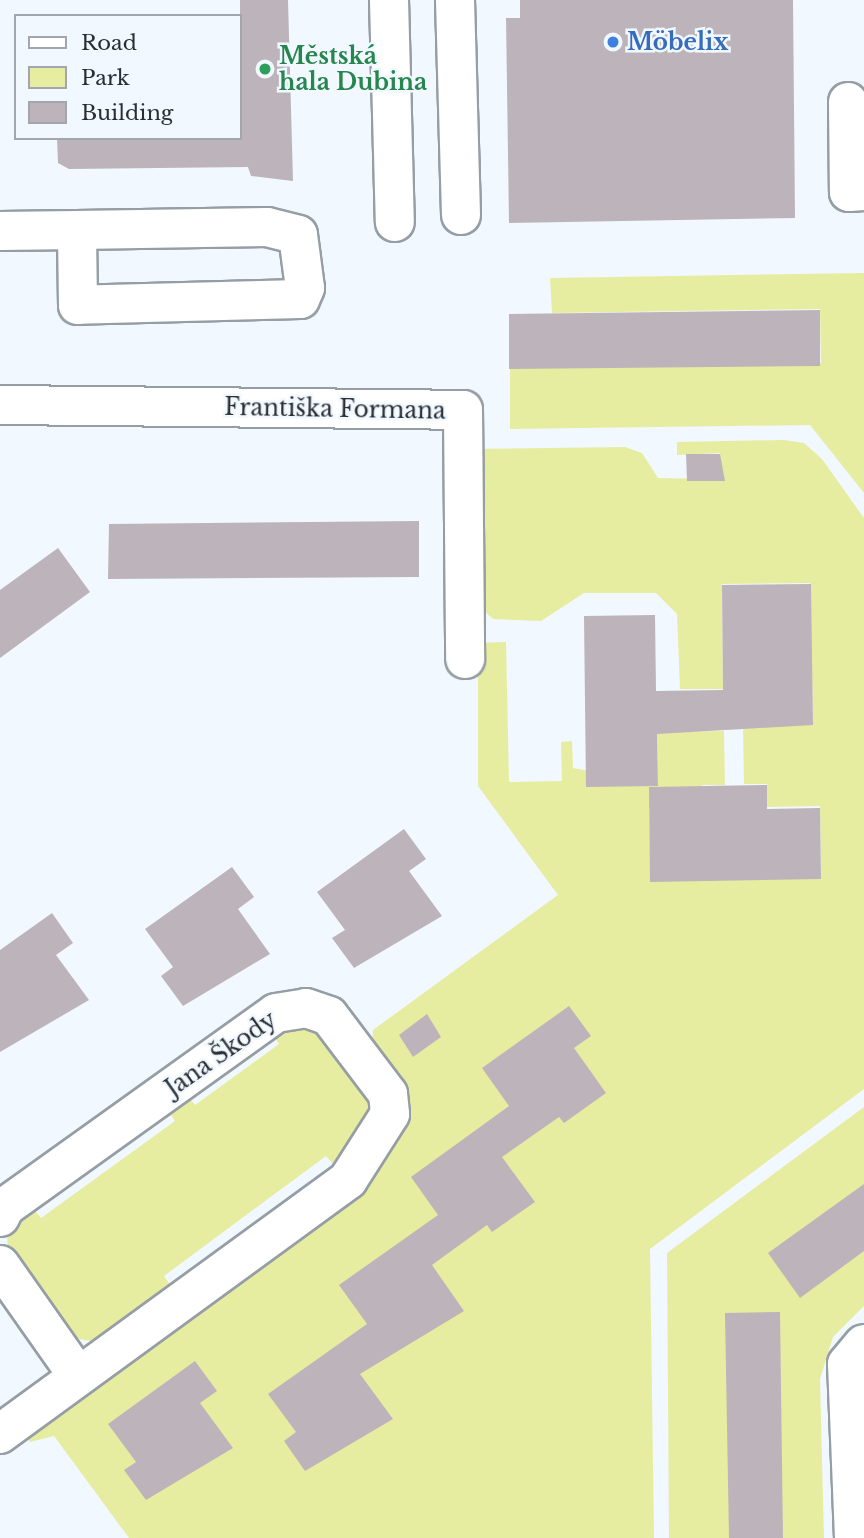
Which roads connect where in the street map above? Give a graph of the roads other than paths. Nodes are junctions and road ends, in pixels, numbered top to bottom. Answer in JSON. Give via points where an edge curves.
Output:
{"nodes":[{"id":1,"x":389,"y":0,"type":"edge"},
{"id":2,"x":455,"y":0,"type":"edge"},
{"id":3,"x":848,"y":102,"type":"dead end"},
{"id":4,"x":864,"y":191,"type":"edge"},
{"id":5,"x":461,"y":215,"type":"dead end"},
{"id":6,"x":396,"y":222,"type":"dead end"},
{"id":7,"x":77,"y":230,"type":"junction"},
{"id":8,"x":0,"y":231,"type":"edge"},
{"id":9,"x":0,"y":405,"type":"edge"},
{"id":10,"x":465,"y":659,"type":"dead end"},
{"id":11,"x":0,"y":1217,"type":"edge"},
{"id":12,"x":0,"y":1265,"type":"edge"},
{"id":13,"x":864,"y":1344,"type":"edge"},
{"id":14,"x":78,"y":1376,"type":"junction"},
{"id":15,"x":0,"y":1434,"type":"edge"},
{"id":16,"x":854,"y":1538,"type":"edge"}],
"edges":[{"from":1,"to":6,"type":"street"},
{"from":2,"to":5,"type":"street"},
{"from":3,"to":4,"type":"street","via":[[849,192]]},
{"from":7,"to":7,"type":"street","via":[[267,227],[298,235],[305,288],[300,299],[78,305]]},
{"from":7,"to":8,"type":"street"},
{"from":9,"to":10,"type":"street","name":"Františka Formana","via":[[463,410]]},
{"from":11,"to":14,"type":"street","name":"Jana Škody","via":[[5,1207],[276,1013],[306,1008],[358,1026],[390,1102],[356,1172]]},
{"from":12,"to":14,"type":"street"},
{"from":13,"to":16,"type":"street","via":[[847,1364]]},
{"from":14,"to":15,"type":"street","name":"Jana Škody"}]}
